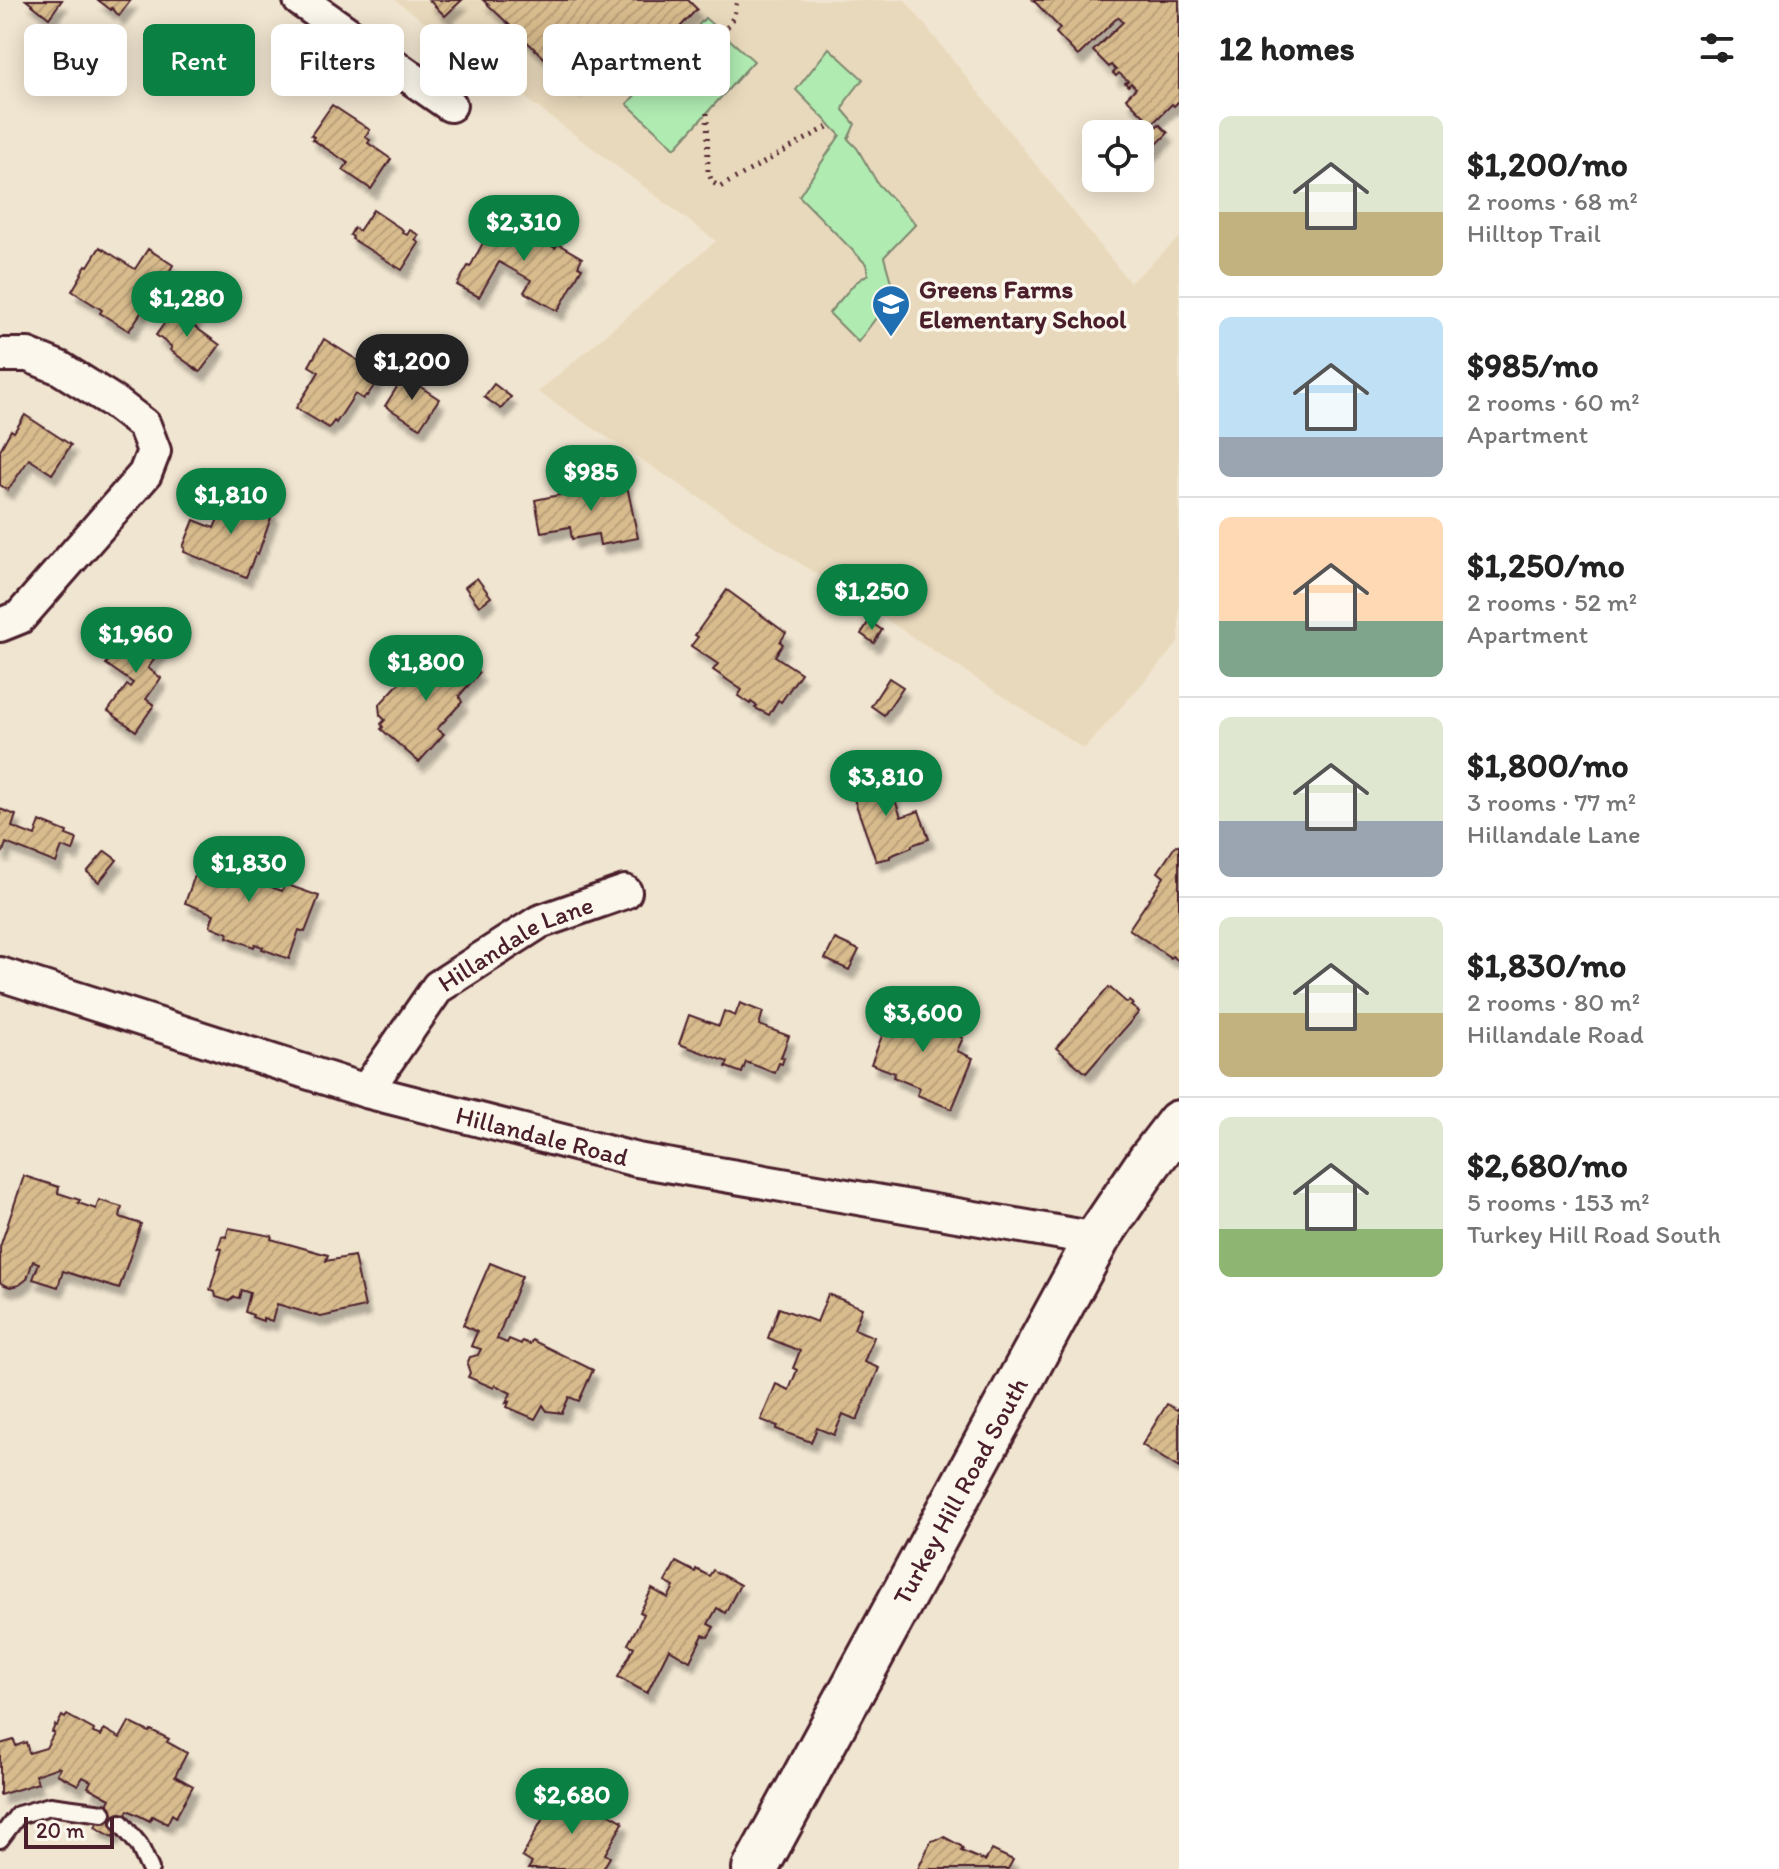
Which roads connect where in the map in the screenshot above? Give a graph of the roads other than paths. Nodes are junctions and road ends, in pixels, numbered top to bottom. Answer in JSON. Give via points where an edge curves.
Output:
{"nodes":[{"id":1,"x":300,"y":0,"type":"edge"},
{"id":2,"x":450,"y":105,"type":"dead end"},
{"id":3,"x":0,"y":355,"type":"edge"},
{"id":4,"x":0,"y":625,"type":"edge"},
{"id":5,"x":625,"y":892,"type":"dead end"},
{"id":6,"x":0,"y":974,"type":"edge"},
{"id":7,"x":366,"y":1091,"type":"junction"},
{"id":8,"x":1179,"y":1123,"type":"edge"},
{"id":9,"x":1097,"y":1239,"type":"junction"},
{"id":10,"x":103,"y":1813,"type":"dead end"},
{"id":11,"x":121,"y":1823,"type":"dead end"},
{"id":12,"x":0,"y":1839,"type":"edge"},
{"id":13,"x":150,"y":1869,"type":"edge"},
{"id":14,"x":755,"y":1869,"type":"edge"}],
"edges":[{"from":1,"to":2,"type":"street"},
{"from":3,"to":4,"type":"street","via":[[28,355],[60,368],[144,425],[154,451],[145,474],[20,617]]},
{"from":5,"to":7,"type":"street","name":"Hillandale Lane","via":[[539,922],[438,987]]},
{"from":6,"to":7,"type":"street","name":"Hillandale Road"},
{"from":7,"to":9,"type":"street","name":"Hillandale Road","via":[[637,1160]]},
{"from":8,"to":9,"type":"street","name":"Turkey Hill Road South"},
{"from":9,"to":14,"type":"street","name":"Turkey Hill Road South"},
{"from":10,"to":12,"type":"lane","via":[[50,1806],[18,1815]]},
{"from":11,"to":13,"type":"lane"}]}
